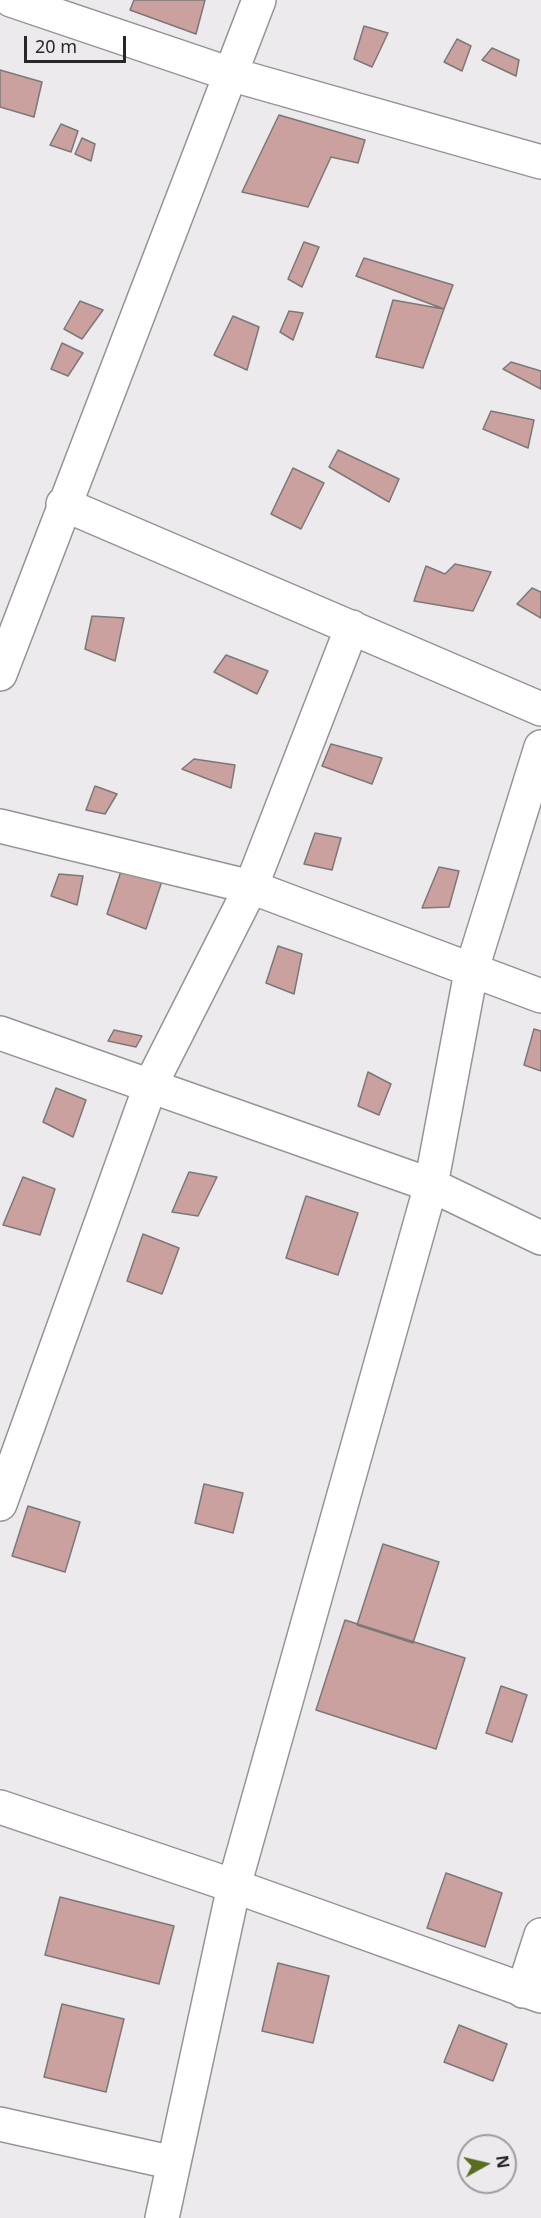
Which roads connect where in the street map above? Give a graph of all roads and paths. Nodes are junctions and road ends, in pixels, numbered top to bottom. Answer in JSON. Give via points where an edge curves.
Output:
{"nodes":[{"id":1,"x":11,"y":0,"type":"edge"},
{"id":2,"x":259,"y":0,"type":"edge"},
{"id":3,"x":230,"y":74,"type":"junction"},
{"id":4,"x":541,"y":162,"type":"edge"},
{"id":5,"x":63,"y":504,"type":"junction"},
{"id":6,"x":352,"y":627,"type":"junction"},
{"id":7,"x":0,"y":674,"type":"edge"},
{"id":8,"x":541,"y":709,"type":"edge"},
{"id":9,"x":541,"y":747,"type":"edge"},
{"id":10,"x":0,"y":826,"type":"edge"},
{"id":11,"x":251,"y":887,"type":"junction"},
{"id":12,"x":471,"y":972,"type":"junction"},
{"id":13,"x":541,"y":996,"type":"edge"},
{"id":14,"x":0,"y":1033,"type":"edge"},
{"id":15,"x":151,"y":1084,"type":"junction"},
{"id":16,"x":431,"y":1185,"type":"junction"},
{"id":17,"x":541,"y":1238,"type":"edge"},
{"id":18,"x":0,"y":1504,"type":"edge"},
{"id":19,"x":0,"y":1807,"type":"edge"},
{"id":20,"x":234,"y":1886,"type":"junction"},
{"id":21,"x":541,"y":1935,"type":"edge"},
{"id":22,"x":532,"y":1994,"type":"edge"},
{"id":23,"x":0,"y":2124,"type":"edge"},
{"id":24,"x":174,"y":2163,"type":"junction"},
{"id":25,"x":162,"y":2218,"type":"edge"}],
"edges":[{"from":1,"to":3,"type":"street"},
{"from":2,"to":3,"type":"street"},
{"from":3,"to":4,"type":"street"},
{"from":3,"to":5,"type":"street"},
{"from":5,"to":6,"type":"street"},
{"from":5,"to":7,"type":"street"},
{"from":6,"to":8,"type":"street"},
{"from":6,"to":11,"type":"street"},
{"from":9,"to":12,"type":"street"},
{"from":10,"to":11,"type":"street"},
{"from":11,"to":12,"type":"street"},
{"from":11,"to":15,"type":"street"},
{"from":12,"to":13,"type":"street"},
{"from":12,"to":16,"type":"street"},
{"from":14,"to":15,"type":"street"},
{"from":15,"to":16,"type":"street"},
{"from":15,"to":18,"type":"street"},
{"from":16,"to":17,"type":"street"},
{"from":16,"to":20,"type":"street"},
{"from":19,"to":20,"type":"street"},
{"from":20,"to":22,"type":"street"},
{"from":20,"to":24,"type":"street"},
{"from":21,"to":22,"type":"street"},
{"from":23,"to":24,"type":"street"},
{"from":24,"to":25,"type":"street"}]}
